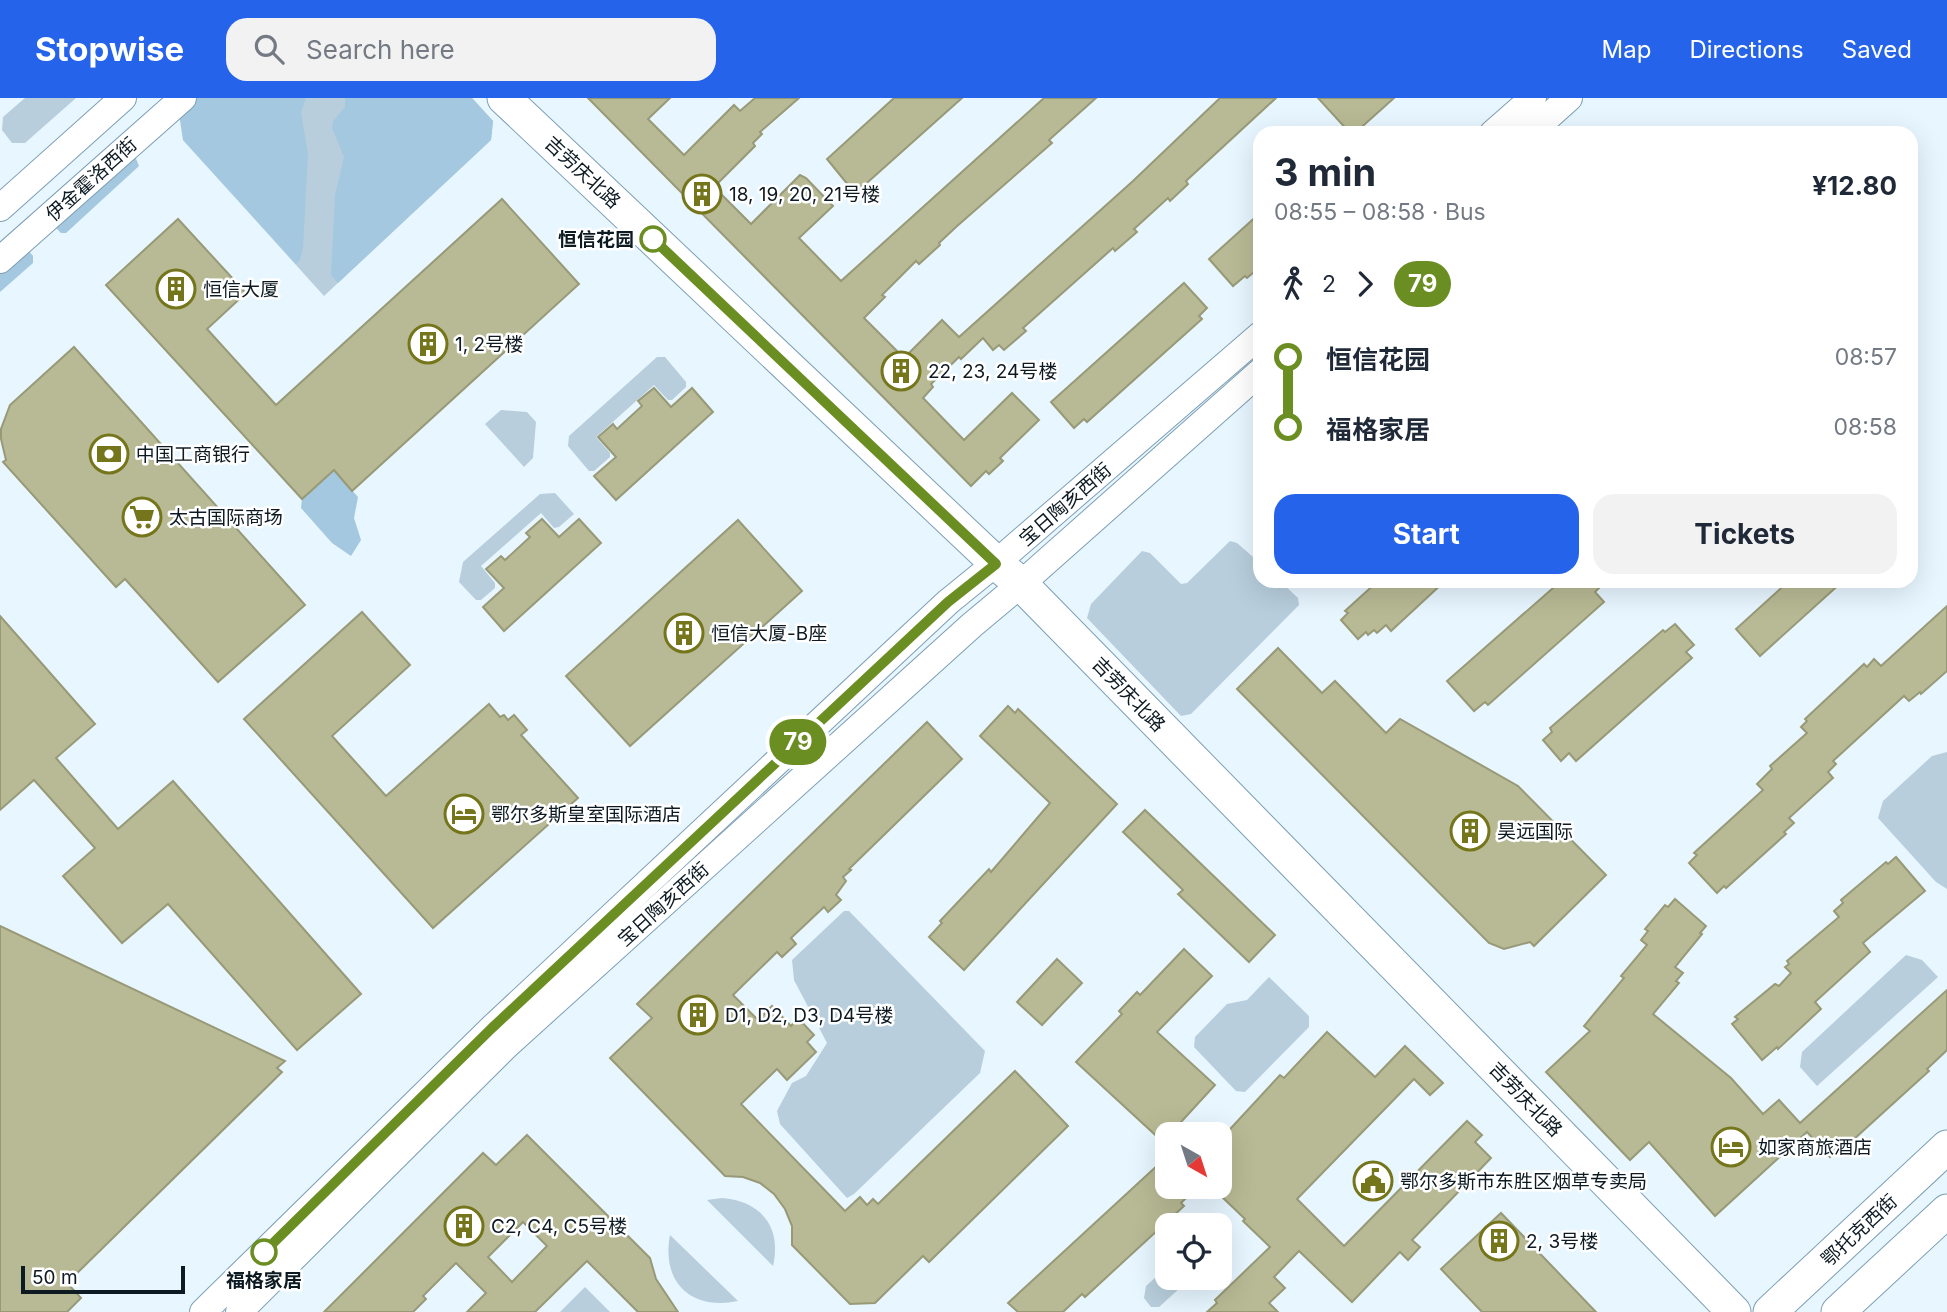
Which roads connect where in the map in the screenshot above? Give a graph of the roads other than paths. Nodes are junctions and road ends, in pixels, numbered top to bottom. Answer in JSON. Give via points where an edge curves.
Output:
{"nodes":[{"id":1,"x":123,"y":98,"type":"edge"},
{"id":2,"x":183,"y":98,"type":"edge"},
{"id":3,"x":504,"y":98,"type":"edge"},
{"id":4,"x":1533,"y":98,"type":"edge"},
{"id":5,"x":1569,"y":98,"type":"edge"},
{"id":6,"x":1501,"y":126,"type":"edge"},
{"id":7,"x":1538,"y":126,"type":"edge"},
{"id":8,"x":0,"y":208,"type":"edge"},
{"id":9,"x":0,"y":260,"type":"edge"},
{"id":10,"x":1253,"y":342,"type":"edge"},
{"id":11,"x":1253,"y":378,"type":"edge"},
{"id":12,"x":1009,"y":574,"type":"junction"},
{"id":13,"x":1947,"y":1147,"type":"edge"},
{"id":14,"x":1947,"y":1211,"type":"edge"},
{"id":15,"x":203,"y":1312,"type":"edge"},
{"id":16,"x":239,"y":1312,"type":"edge"},
{"id":17,"x":1734,"y":1312,"type":"edge"},
{"id":18,"x":1770,"y":1312,"type":"edge"},
{"id":19,"x":1838,"y":1312,"type":"edge"}],
"edges":[{"from":1,"to":8,"type":"street","name":"伊金霍洛西街"},
{"from":2,"to":9,"type":"street","name":"伊金霍洛西街"},
{"from":3,"to":12,"type":"main road","name":"吉劳庆北路"},
{"from":4,"to":6,"type":"street"},
{"from":5,"to":7,"type":"street"},
{"from":10,"to":12,"type":"street","name":"宝日陶亥西街"},
{"from":11,"to":12,"type":"street","name":"宝日陶亥西街"},
{"from":12,"to":15,"type":"street","name":"宝日陶亥西街","via":[[948,602],[501,1020]]},
{"from":12,"to":16,"type":"street","name":"宝日陶亥西街","via":[[972,625],[507,1045]]},
{"from":12,"to":17,"type":"main road","name":"吉劳庆北路"},
{"from":13,"to":18,"type":"main road","name":"鄂托克西街"},
{"from":14,"to":19,"type":"main road"}]}
